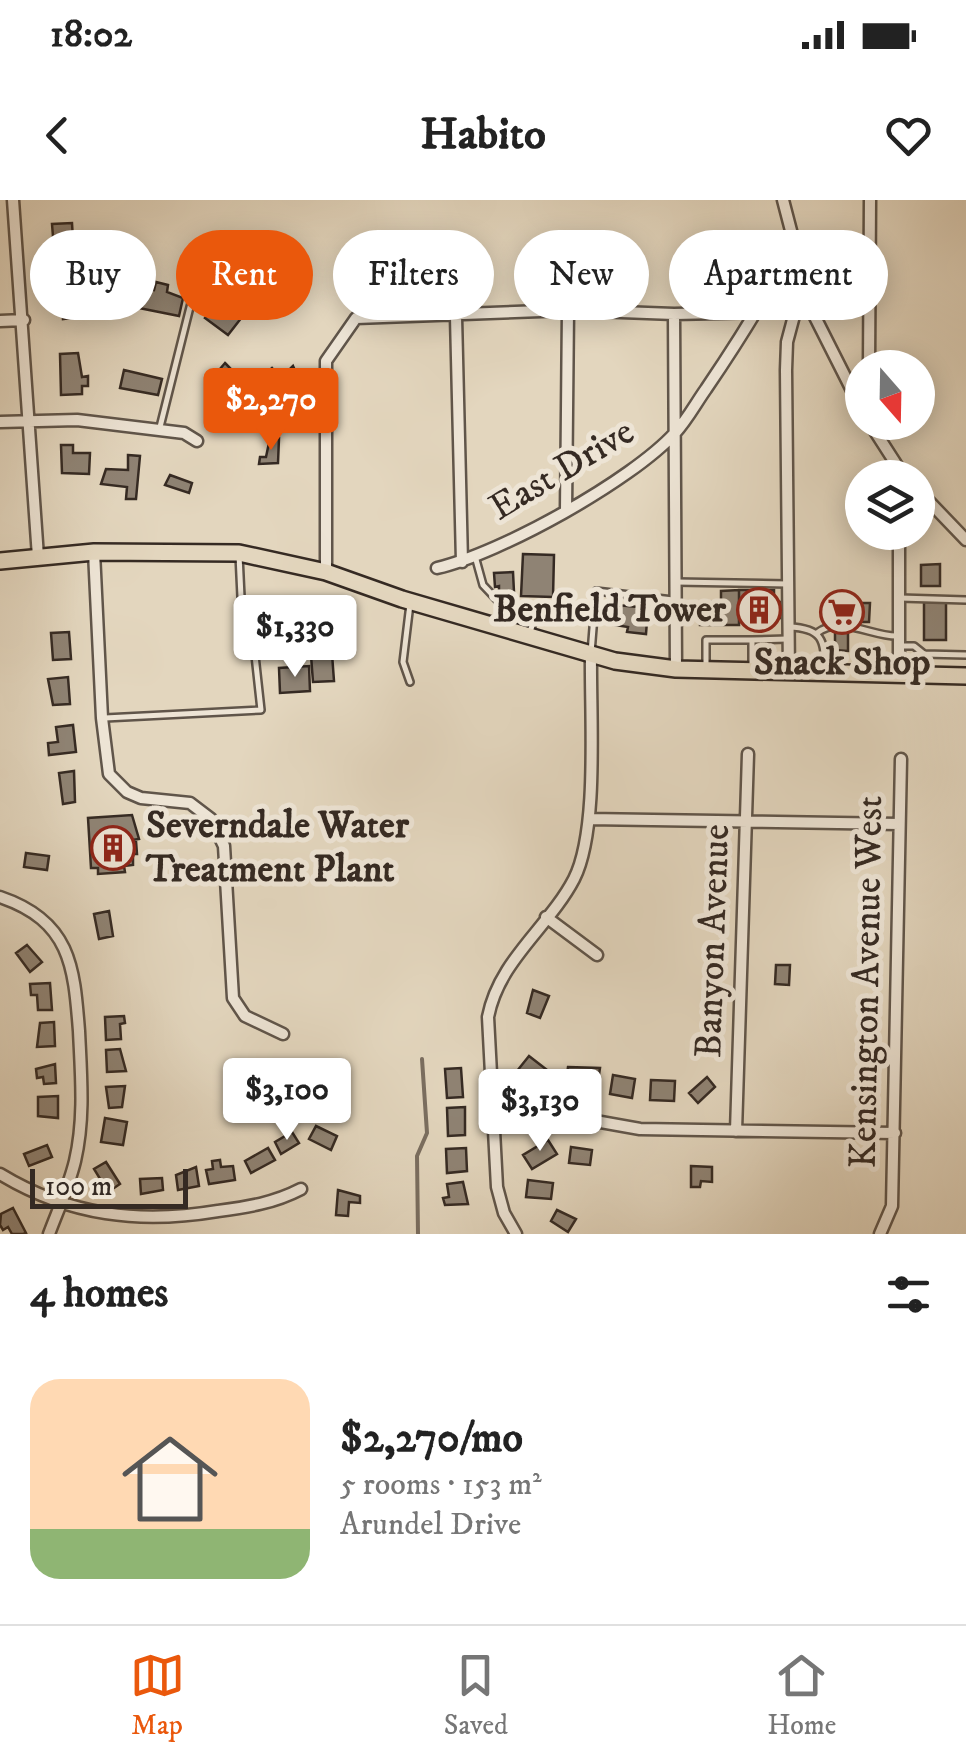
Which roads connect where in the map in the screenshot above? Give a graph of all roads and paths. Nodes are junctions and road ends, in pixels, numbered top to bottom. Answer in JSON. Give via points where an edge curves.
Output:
{"nodes":[{"id":1,"x":14,"y":200,"type":"edge"},
{"id":2,"x":783,"y":200,"type":"edge"},
{"id":3,"x":870,"y":200,"type":"edge"},
{"id":4,"x":790,"y":230,"type":"edge"},
{"id":5,"x":0,"y":320,"type":"edge"},
{"id":6,"x":24,"y":320,"type":"junction"},
{"id":7,"x":187,"y":320,"type":"edge"},
{"id":8,"x":355,"y":320,"type":"edge"},
{"id":9,"x":456,"y":320,"type":"edge"},
{"id":10,"x":568,"y":320,"type":"edge"},
{"id":11,"x":674,"y":320,"type":"edge"},
{"id":12,"x":753,"y":320,"type":"edge"},
{"id":13,"x":794,"y":320,"type":"edge"},
{"id":14,"x":816,"y":320,"type":"edge"},
{"id":15,"x":869,"y":350,"type":"edge"},
{"id":16,"x":845,"y":377,"type":"edge"},
{"id":17,"x":30,"y":421,"type":"junction"},
{"id":18,"x":0,"y":422,"type":"edge"},
{"id":19,"x":159,"y":430,"type":"junction"},
{"id":20,"x":676,"y":433,"type":"junction"},
{"id":21,"x":197,"y":442,"type":"dead end"},
{"id":22,"x":935,"y":508,"type":"edge"},
{"id":23,"x":566,"y":511,"type":"junction"},
{"id":24,"x":966,"y":540,"type":"edge"},
{"id":25,"x":900,"y":550,"type":"edge"},
{"id":26,"x":94,"y":552,"type":"junction"},
{"id":27,"x":239,"y":553,"type":"junction"},
{"id":28,"x":475,"y":556,"type":"junction"},
{"id":29,"x":38,"y":557,"type":"junction"},
{"id":30,"x":0,"y":560,"type":"edge"},
{"id":31,"x":462,"y":562,"type":"junction"},
{"id":32,"x":438,"y":568,"type":"dead end"},
{"id":33,"x":326,"y":572,"type":"junction"},
{"id":34,"x":676,"y":582,"type":"junction"},
{"id":35,"x":788,"y":584,"type":"junction"},
{"id":36,"x":900,"y":598,"type":"junction"},
{"id":37,"x":676,"y":600,"type":"junction"},
{"id":38,"x":966,"y":600,"type":"edge"},
{"id":39,"x":410,"y":601,"type":"junction"},
{"id":40,"x":538,"y":610,"type":"dead end"},
{"id":41,"x":500,"y":628,"type":"junction"},
{"id":42,"x":288,"y":632,"type":"dead end"},
{"id":43,"x":789,"y":633,"type":"junction"},
{"id":44,"x":817,"y":633,"type":"junction"},
{"id":45,"x":528,"y":637,"type":"junction"},
{"id":46,"x":752,"y":640,"type":"junction"},
{"id":47,"x":899,"y":641,"type":"junction"},
{"id":48,"x":288,"y":649,"type":"dead end"},
{"id":49,"x":966,"y":655,"type":"edge"},
{"id":50,"x":591,"y":656,"type":"junction"},
{"id":51,"x":676,"y":669,"type":"junction"},
{"id":52,"x":706,"y":670,"type":"junction"},
{"id":53,"x":752,"y":671,"type":"junction"},
{"id":54,"x":789,"y":672,"type":"junction"},
{"id":55,"x":825,"y":674,"type":"junction"},
{"id":56,"x":899,"y":675,"type":"junction"},
{"id":57,"x":966,"y":676,"type":"edge"},
{"id":58,"x":410,"y":682,"type":"dead end"},
{"id":59,"x":102,"y":718,"type":"junction"},
{"id":60,"x":748,"y":754,"type":"dead end"},
{"id":61,"x":901,"y":760,"type":"dead end"},
{"id":62,"x":589,"y":819,"type":"junction"},
{"id":63,"x":748,"y":824,"type":"junction"},
{"id":64,"x":900,"y":824,"type":"junction"},
{"id":65,"x":0,"y":897,"type":"edge"},
{"id":66,"x":546,"y":916,"type":"junction"},
{"id":67,"x":597,"y":955,"type":"dead end"},
{"id":68,"x":284,"y":1034,"type":"dead end"},
{"id":69,"x":495,"y":1109,"type":"junction"},
{"id":70,"x":736,"y":1130,"type":"junction"},
{"id":71,"x":894,"y":1133,"type":"junction"},
{"id":72,"x":0,"y":1174,"type":"edge"},
{"id":73,"x":301,"y":1189,"type":"dead end"},
{"id":74,"x":60,"y":1204,"type":"junction"},
{"id":75,"x":49,"y":1234,"type":"edge"},
{"id":76,"x":516,"y":1234,"type":"edge"},
{"id":77,"x":880,"y":1234,"type":"edge"}],
"edges":[{"from":1,"to":6,"type":"street"},
{"from":2,"to":4,"type":"street"},
{"from":3,"to":15,"type":"street"},
{"from":5,"to":6,"type":"street"},
{"from":6,"to":17,"type":"street"},
{"from":7,"to":19,"type":"lane"},
{"from":8,"to":33,"type":"street","via":[[326,361]]},
{"from":9,"to":31,"type":"street"},
{"from":10,"to":23,"type":"street"},
{"from":11,"to":20,"type":"street"},
{"from":12,"to":20,"type":"street","name":"East Drive"},
{"from":13,"to":35,"type":"street","via":[[787,356]]},
{"from":14,"to":16,"type":"street"},
{"from":17,"to":18,"type":"street"},
{"from":17,"to":19,"type":"street"},
{"from":17,"to":29,"type":"street"},
{"from":19,"to":21,"type":"street"},
{"from":20,"to":23,"type":"street","name":"East Drive"},
{"from":20,"to":34,"type":"street"},
{"from":22,"to":24,"type":"street"},
{"from":23,"to":28,"type":"street","name":"East Drive"},
{"from":25,"to":36,"type":"street"},
{"from":26,"to":27,"type":"main road"},
{"from":26,"to":29,"type":"main road"},
{"from":26,"to":59,"type":"street"},
{"from":27,"to":33,"type":"main road"},
{"from":27,"to":59,"type":"lane","via":[[261,710]]},
{"from":28,"to":31,"type":"street","name":"East Drive"},
{"from":28,"to":41,"type":"lane","via":[[484,585],[500,603]]},
{"from":29,"to":30,"type":"main road"},
{"from":31,"to":32,"type":"street","name":"East Drive"},
{"from":33,"to":39,"type":"main road"},
{"from":34,"to":35,"type":"lane"},
{"from":34,"to":37,"type":"street"},
{"from":35,"to":43,"type":"street"},
{"from":36,"to":38,"type":"lane"},
{"from":36,"to":47,"type":"street"},
{"from":37,"to":50,"type":"lane","via":[[596,591]]},
{"from":37,"to":51,"type":"street"},
{"from":39,"to":41,"type":"main road"},
{"from":39,"to":58,"type":"lane","via":[[403,662]]},
{"from":40,"to":45,"type":"lane"},
{"from":41,"to":45,"type":"main road"},
{"from":42,"to":48,"type":"path"},
{"from":43,"to":44,"type":"lane","via":[[804,627]]},
{"from":43,"to":46,"type":"lane"},
{"from":43,"to":54,"type":"street"},
{"from":44,"to":47,"type":"lane","via":[[851,626]]},
{"from":44,"to":55,"type":"lane","via":[[825,646]]},
{"from":45,"to":50,"type":"main road"},
{"from":46,"to":52,"type":"lane","via":[[706,640]]},
{"from":46,"to":53,"type":"lane"},
{"from":47,"to":49,"type":"lane","via":[[924,654]]},
{"from":47,"to":56,"type":"street"},
{"from":50,"to":51,"type":"main road"},
{"from":50,"to":62,"type":"street"},
{"from":51,"to":52,"type":"main road"},
{"from":52,"to":53,"type":"main road"},
{"from":53,"to":54,"type":"main road"},
{"from":54,"to":55,"type":"main road"},
{"from":55,"to":56,"type":"main road"},
{"from":56,"to":57,"type":"main road"},
{"from":59,"to":68,"type":"street","via":[[105,758],[117,784],[141,798],[190,803],[212,819],[224,846],[233,998],[245,1016]]},
{"from":60,"to":63,"type":"street","name":"Banyon Avenue"},
{"from":61,"to":64,"type":"street","name":"Kensington Avenue West"},
{"from":62,"to":63,"type":"street"},
{"from":62,"to":66,"type":"street","via":[[574,879]]},
{"from":63,"to":64,"type":"street"},
{"from":63,"to":70,"type":"street","name":"Banyon Avenue"},
{"from":64,"to":71,"type":"street","name":"Kensington Avenue West"},
{"from":65,"to":74,"type":"street","via":[[43,921],[75,975],[82,1111],[76,1159]]},
{"from":66,"to":67,"type":"street"},
{"from":66,"to":69,"type":"street","via":[[491,1004]]},
{"from":69,"to":70,"type":"street","via":[[640,1129]]},
{"from":69,"to":76,"type":"street","via":[[497,1188]]},
{"from":70,"to":71,"type":"street"},
{"from":71,"to":77,"type":"street","name":"Kensington Avenue West","via":[[892,1206]]},
{"from":72,"to":74,"type":"street"},
{"from":73,"to":74,"type":"street","via":[[267,1204],[158,1218]]},
{"from":74,"to":75,"type":"street"}]}
